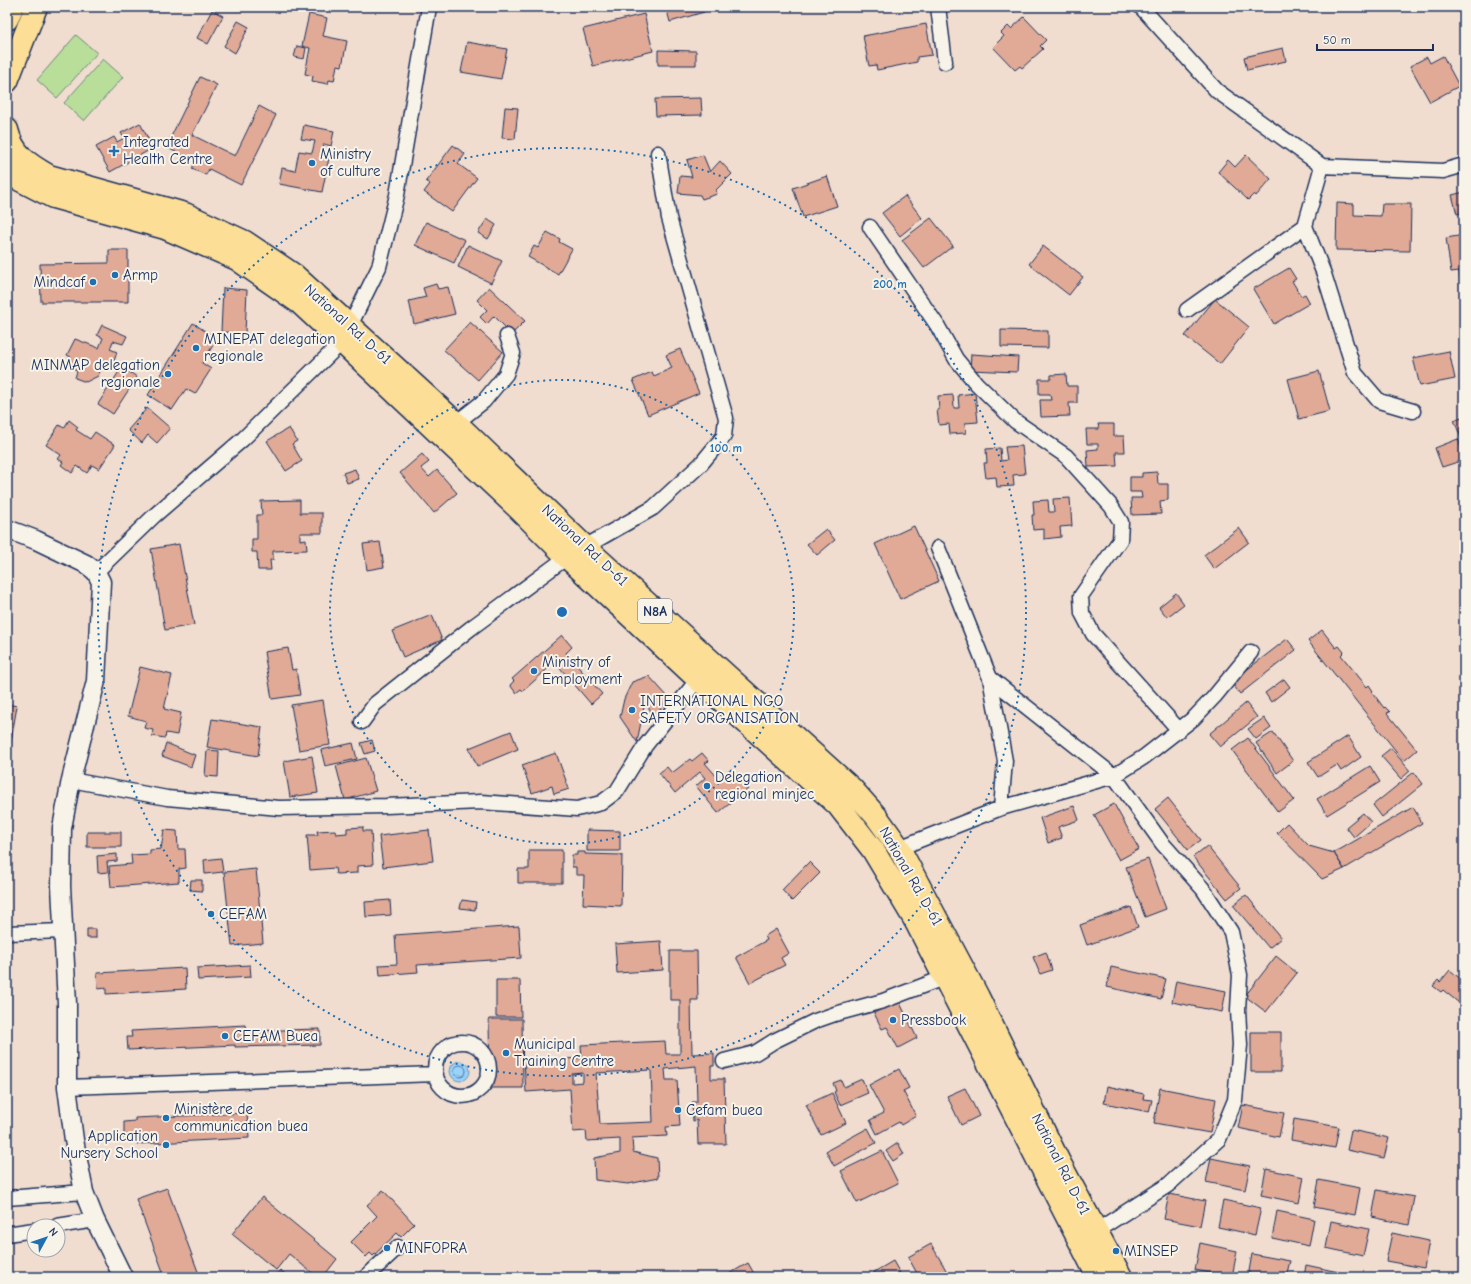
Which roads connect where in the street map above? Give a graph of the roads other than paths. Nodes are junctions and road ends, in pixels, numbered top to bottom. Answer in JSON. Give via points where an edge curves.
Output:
{"nodes":[{"id":1,"x":12,"y":7,"type":"edge"},
{"id":2,"x":36,"y":7,"type":"edge"},
{"id":3,"x":430,"y":7,"type":"edge"},
{"id":4,"x":938,"y":7,"type":"edge"},
{"id":5,"x":1141,"y":7,"type":"edge"},
{"id":6,"x":7,"y":19,"type":"edge"},
{"id":7,"x":945,"y":62,"type":"dead end"},
{"id":8,"x":7,"y":80,"type":"edge"},
{"id":9,"x":7,"y":132,"type":"edge"},
{"id":10,"x":658,"y":153,"type":"dead end"},
{"id":11,"x":1464,"y":165,"type":"edge"},
{"id":12,"x":1322,"y":166,"type":"junction"},
{"id":13,"x":7,"y":169,"type":"edge"},
{"id":14,"x":870,"y":226,"type":"dead end"},
{"id":15,"x":1305,"y":226,"type":"junction"},
{"id":16,"x":1187,"y":310,"type":"dead end"},
{"id":17,"x":347,"y":334,"type":"junction"},
{"id":18,"x":507,"y":336,"type":"dead end"},
{"id":19,"x":1413,"y":411,"type":"dead end"},
{"id":20,"x":456,"y":423,"type":"junction"},
{"id":21,"x":7,"y":529,"type":"edge"},
{"id":22,"x":938,"y":548,"type":"dead end"},
{"id":23,"x":576,"y":552,"type":"junction"},
{"id":24,"x":96,"y":572,"type":"junction"},
{"id":25,"x":1251,"y":652,"type":"dead end"},
{"id":26,"x":990,"y":678,"type":"junction"},
{"id":27,"x":698,"y":679,"type":"junction"},
{"id":28,"x":362,"y":722,"type":"dead end"},
{"id":29,"x":1179,"y":730,"type":"junction"},
{"id":30,"x":1114,"y":776,"type":"junction"},
{"id":31,"x":71,"y":780,"type":"junction"},
{"id":32,"x":1001,"y":808,"type":"junction"},
{"id":33,"x":899,"y":848,"type":"junction"},
{"id":34,"x":64,"y":930,"type":"junction"},
{"id":35,"x":7,"y":933,"type":"edge"},
{"id":36,"x":954,"y":973,"type":"junction"},
{"id":37,"x":724,"y":1061,"type":"dead end"},
{"id":38,"x":436,"y":1074,"type":"dead end"},
{"id":39,"x":67,"y":1087,"type":"junction"},
{"id":40,"x":84,"y":1192,"type":"junction"},
{"id":41,"x":7,"y":1198,"type":"edge"},
{"id":42,"x":95,"y":1220,"type":"junction"},
{"id":43,"x":66,"y":1224,"type":"edge"},
{"id":44,"x":26,"y":1231,"type":"edge"},
{"id":45,"x":7,"y":1234,"type":"edge"},
{"id":46,"x":1087,"y":1236,"type":"junction"},
{"id":47,"x":398,"y":1247,"type":"dead end"},
{"id":48,"x":123,"y":1277,"type":"edge"},
{"id":49,"x":366,"y":1277,"type":"edge"},
{"id":50,"x":1098,"y":1277,"type":"edge"},
{"id":51,"x":1120,"y":1277,"type":"edge"}],
"edges":[{"from":1,"to":6,"type":"highway"},
{"from":2,"to":8,"type":"highway"},
{"from":3,"to":17,"type":"street","via":[[397,195],[381,260]]},
{"from":4,"to":7,"type":"street"},
{"from":5,"to":12,"type":"street","via":[[1217,91]]},
{"from":9,"to":17,"type":"highway","name":"National Rd. D-61","number":"N8A","via":[[17,153],[30,165],[49,176],[185,214],[245,242],[294,275]]},
{"from":10,"to":23,"type":"street","via":[[669,218],[726,418],[724,436],[701,464],[653,508]]},
{"from":11,"to":12,"type":"street","via":[[1443,171]]},
{"from":12,"to":15,"type":"street"},
{"from":13,"to":17,"type":"highway","name":"National Rd. D-61","number":"N8A","via":[[20,180],[53,197],[165,228],[237,259]]},
{"from":14,"to":29,"type":"street","via":[[956,359],[976,383],[1015,421],[1066,456],[1112,506],[1121,522],[1120,540],[1081,596],[1082,613],[1093,634]]},
{"from":15,"to":16,"type":"street"},
{"from":15,"to":19,"type":"street","via":[[1324,274],[1355,373],[1378,401]]},
{"from":17,"to":20,"type":"highway","name":"National Rd. D-61","number":"N8A"},
{"from":17,"to":23,"type":"highway","name":"National Rd. D-61","number":"N8A","via":[[519,509]]},
{"from":17,"to":24,"type":"street","via":[[243,439],[155,515]]},
{"from":18,"to":20,"type":"street","via":[[513,353],[506,374],[484,401]]},
{"from":20,"to":23,"type":"highway","name":"National Rd. D-61","number":"N8A"},
{"from":21,"to":24,"type":"street","via":[[86,564]]},
{"from":22,"to":26,"type":"street"},
{"from":23,"to":27,"type":"highway","name":"National Rd. D-61","number":"N8A"},
{"from":23,"to":28,"type":"street","via":[[398,685],[375,704]]},
{"from":23,"to":33,"type":"highway","name":"National Rd. D-61","number":"N8A","via":[[852,789]]},
{"from":24,"to":31,"type":"street","via":[[101,582],[96,681]]},
{"from":25,"to":29,"type":"street","via":[[1214,697]]},
{"from":26,"to":30,"type":"street"},
{"from":26,"to":32,"type":"street","via":[[1005,761]]},
{"from":27,"to":31,"type":"street","via":[[645,746],[617,791],[601,803],[577,809],[481,802],[279,808],[167,798]]},
{"from":27,"to":36,"type":"highway","name":"National Rd. D-61","number":"N8A","via":[[838,805],[873,850],[915,920]]},
{"from":29,"to":30,"type":"street"},
{"from":30,"to":32,"type":"street"},
{"from":30,"to":46,"type":"street","via":[[1162,843],[1203,889],[1231,932],[1240,975],[1240,1045],[1235,1100],[1219,1139],[1168,1185]]},
{"from":31,"to":34,"type":"street","via":[[62,828],[61,886]]},
{"from":32,"to":33,"type":"street"},
{"from":33,"to":36,"type":"highway","name":"National Rd. D-61","number":"N8A"},
{"from":34,"to":35,"type":"street"},
{"from":34,"to":39,"type":"street"},
{"from":36,"to":37,"type":"street","via":[[883,1001],[815,1021],[755,1053]]},
{"from":36,"to":46,"type":"highway","name":"National Rd. D-61","number":"N8A"},
{"from":38,"to":39,"type":"street"},
{"from":39,"to":40,"type":"street"},
{"from":40,"to":41,"type":"street"},
{"from":40,"to":42,"type":"street"},
{"from":42,"to":43,"type":"street"},
{"from":42,"to":48,"type":"street"},
{"from":44,"to":45,"type":"street"},
{"from":46,"to":50,"type":"highway","name":"National Rd. D-61","number":"N8A"},
{"from":46,"to":51,"type":"highway","name":"National Rd. D-61","number":"N8A"},
{"from":47,"to":49,"type":"street"}]}
